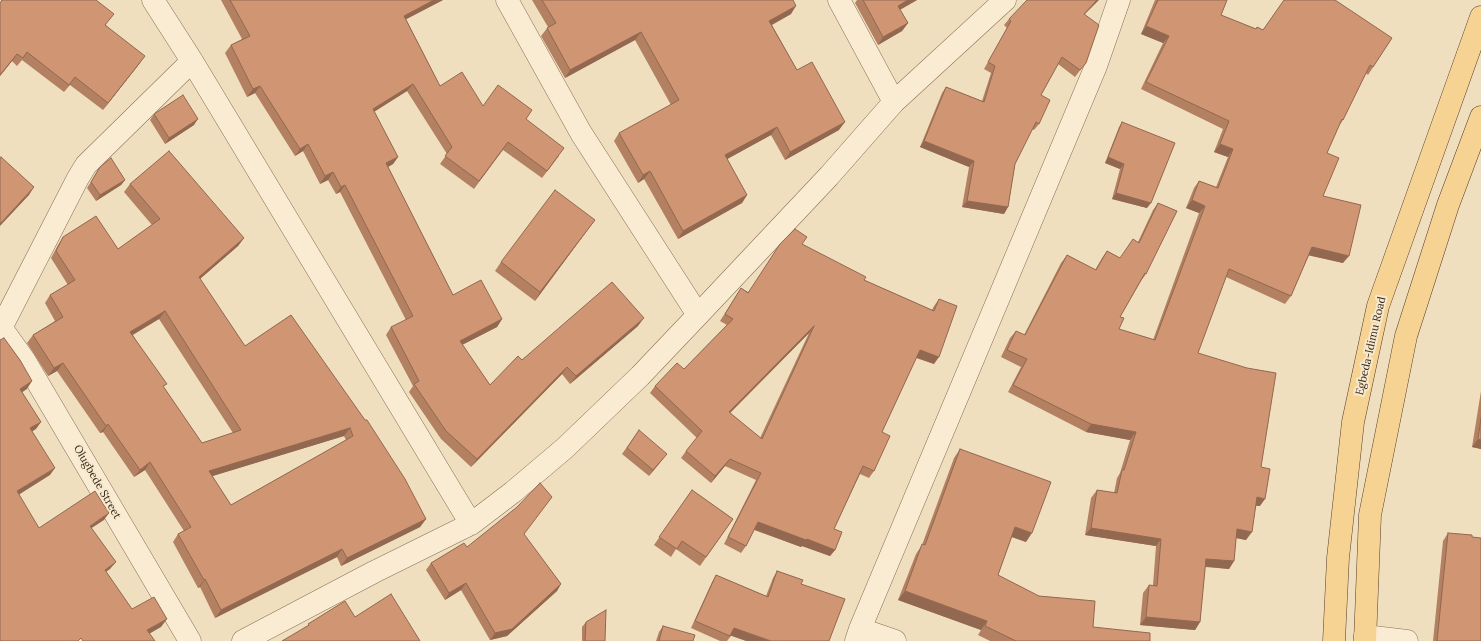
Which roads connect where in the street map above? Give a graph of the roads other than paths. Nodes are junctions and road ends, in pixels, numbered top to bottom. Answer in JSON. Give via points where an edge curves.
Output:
{"nodes":[{"id":1,"x":153,"y":0,"type":"edge"},
{"id":2,"x":507,"y":0,"type":"edge"},
{"id":3,"x":839,"y":0,"type":"edge"},
{"id":4,"x":1005,"y":0,"type":"edge"},
{"id":5,"x":1119,"y":0,"type":"edge"},
{"id":6,"x":1481,"y":18,"type":"edge"},
{"id":7,"x":192,"y":61,"type":"junction"},
{"id":8,"x":894,"y":102,"type":"junction"},
{"id":9,"x":1481,"y":117,"type":"edge"},
{"id":10,"x":698,"y":315,"type":"junction"},
{"id":11,"x":1,"y":328,"type":"edge"},
{"id":12,"x":471,"y":524,"type":"junction"},
{"id":13,"x":858,"y":635,"type":"edge"},
{"id":14,"x":1365,"y":639,"type":"edge"},
{"id":15,"x":190,"y":641,"type":"edge"},
{"id":16,"x":243,"y":641,"type":"edge"},
{"id":17,"x":895,"y":641,"type":"edge"},
{"id":18,"x":1334,"y":641,"type":"edge"},
{"id":19,"x":1407,"y":641,"type":"edge"}],
"edges":[{"from":1,"to":7,"type":"street"},
{"from":2,"to":10,"type":"street","via":[[581,132]]},
{"from":3,"to":8,"type":"street"},
{"from":4,"to":8,"type":"street"},
{"from":5,"to":13,"type":"street","via":[[1096,66]]},
{"from":6,"to":18,"type":"main road","name":"Egbeda-Idimu Road","via":[[1378,306],[1353,422],[1338,558]]},
{"from":7,"to":11,"type":"street","via":[[86,165]]},
{"from":7,"to":12,"type":"street"},
{"from":8,"to":10,"type":"street","via":[[829,176]]},
{"from":9,"to":14,"type":"main road","via":[[1448,205],[1406,336],[1370,515]]},
{"from":10,"to":12,"type":"street","via":[[640,376],[565,448]]},
{"from":11,"to":15,"type":"street","name":"Olugbede Street","via":[[25,361]]},
{"from":12,"to":16,"type":"street"},
{"from":13,"to":17,"type":"street"},
{"from":14,"to":19,"type":"street"}]}
